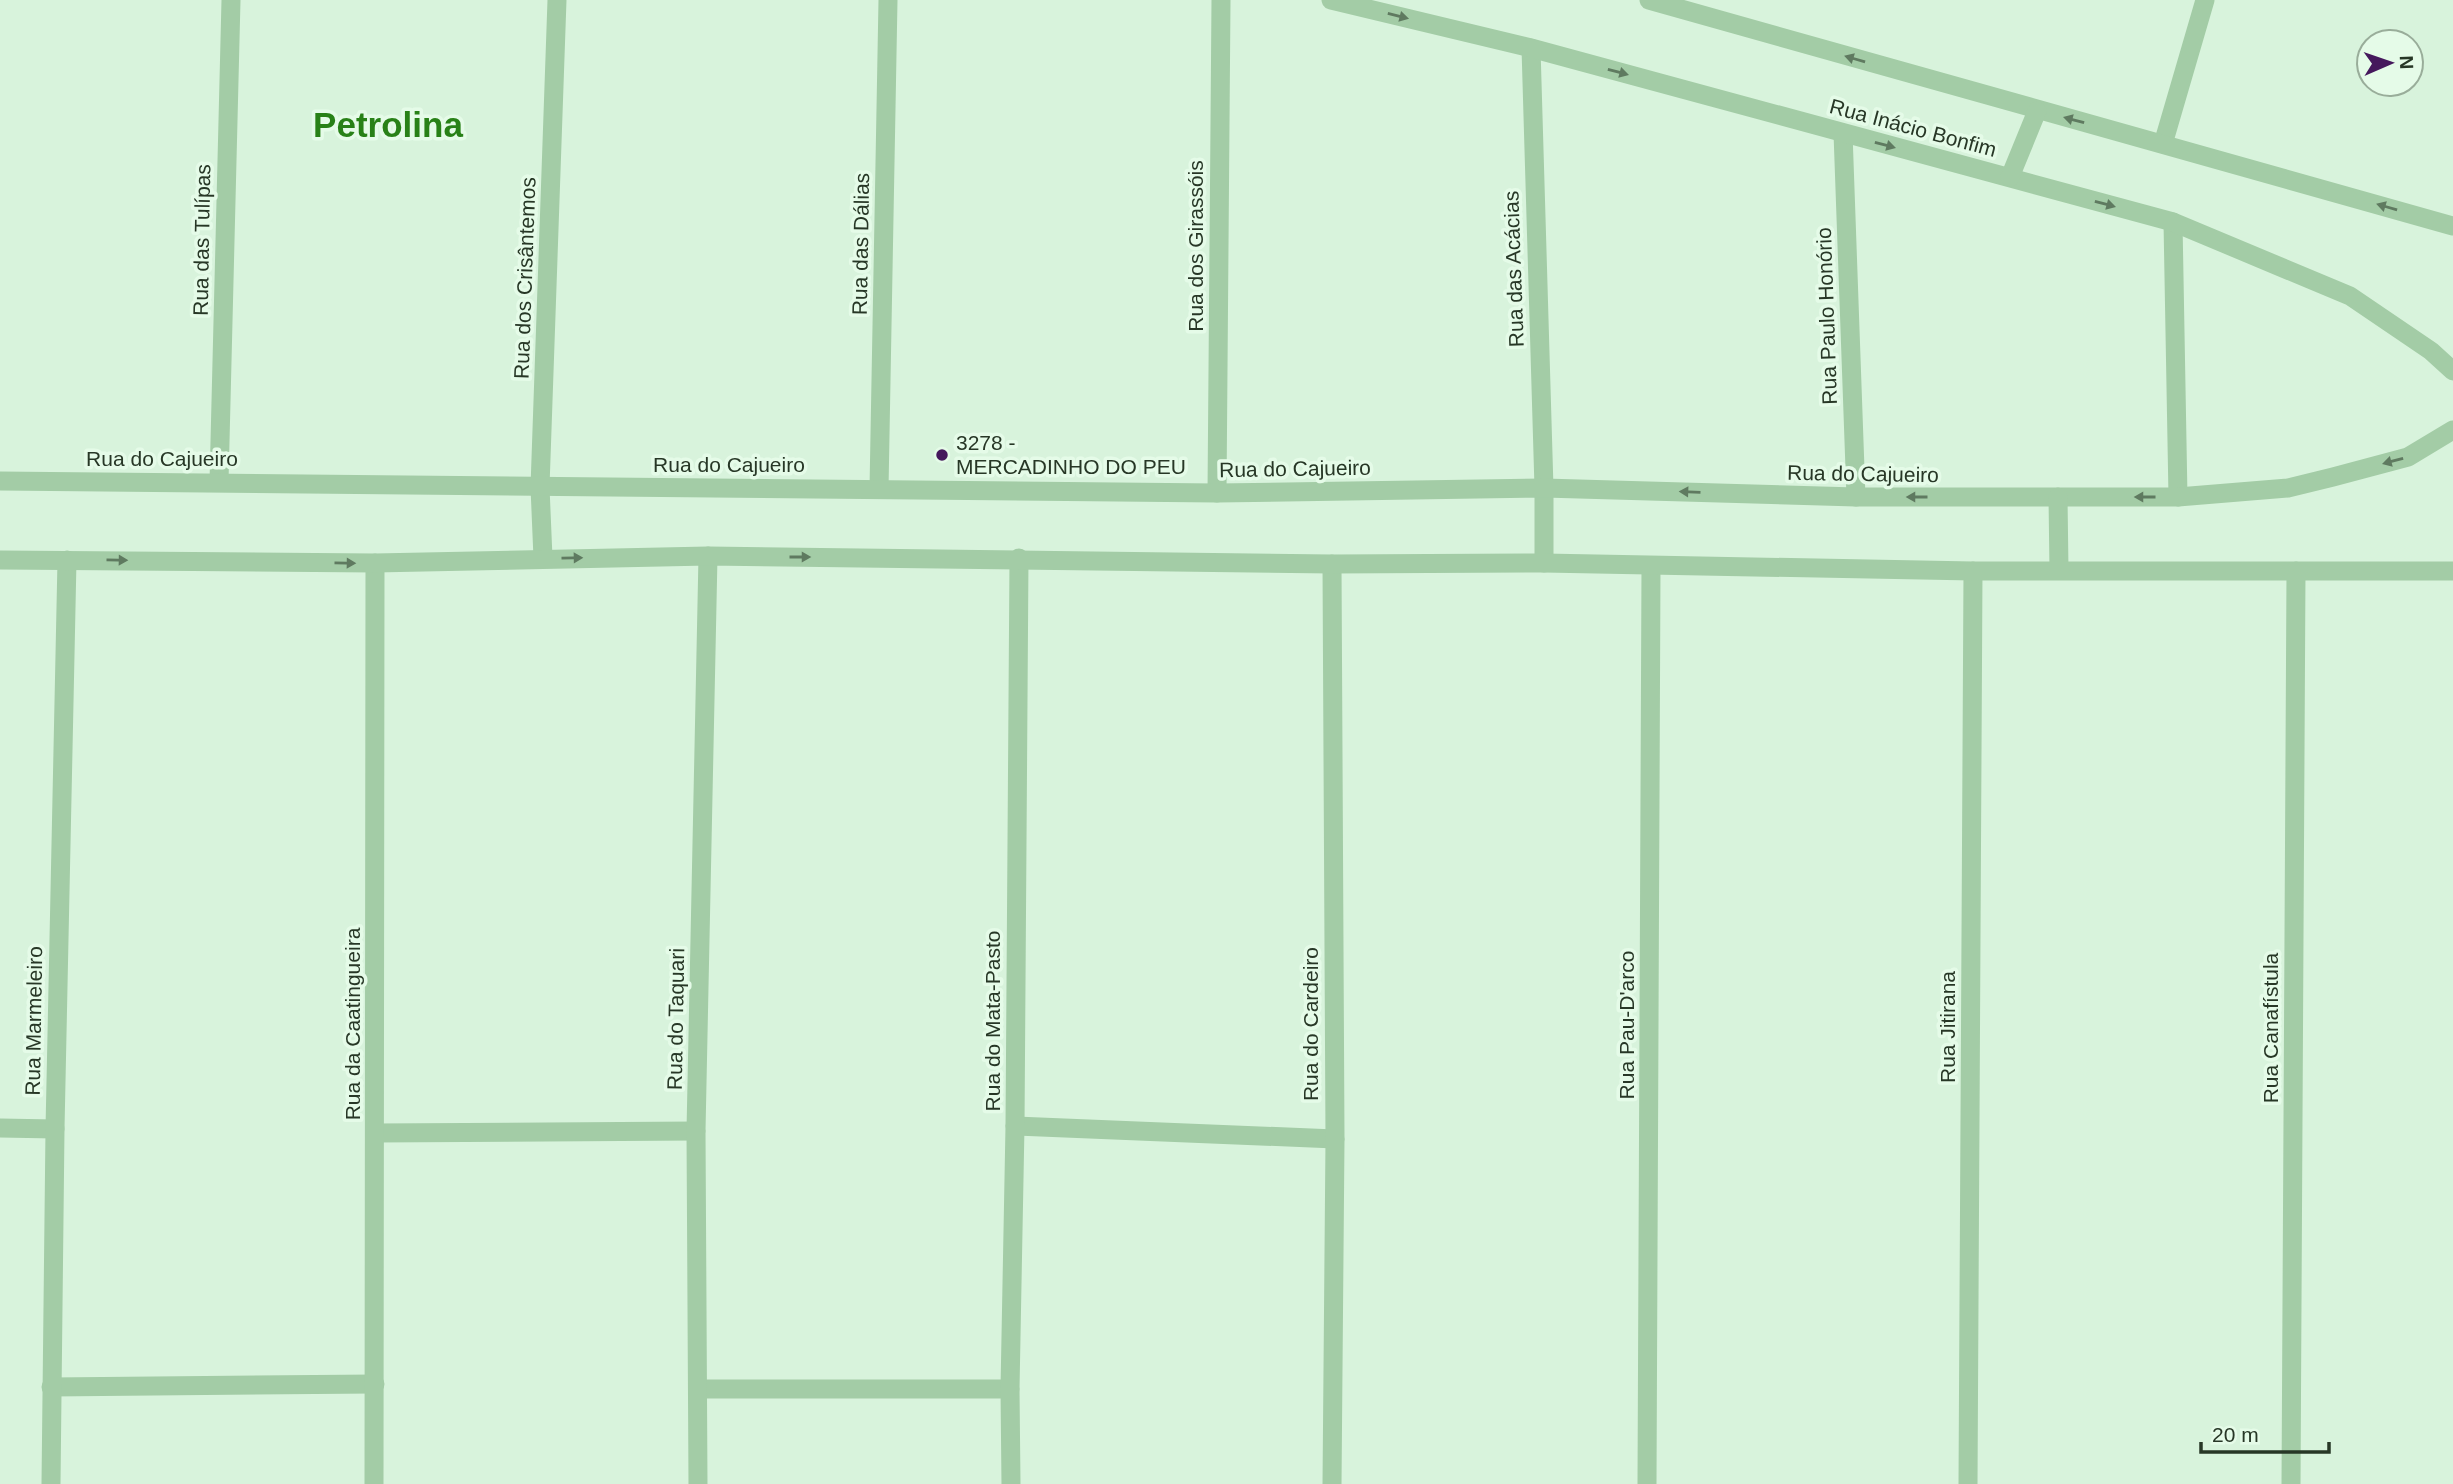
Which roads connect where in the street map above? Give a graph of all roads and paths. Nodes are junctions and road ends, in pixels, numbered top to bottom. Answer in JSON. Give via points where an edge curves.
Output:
{"nodes":[{"id":1,"x":231,"y":0,"type":"edge"},
{"id":2,"x":557,"y":0,"type":"edge"},
{"id":3,"x":888,"y":0,"type":"edge"},
{"id":4,"x":1221,"y":0,"type":"edge"},
{"id":5,"x":1331,"y":0,"type":"edge"},
{"id":6,"x":1649,"y":0,"type":"edge"},
{"id":7,"x":2205,"y":0,"type":"edge"},
{"id":8,"x":1531,"y":48,"type":"junction"},
{"id":9,"x":2037,"y":111,"type":"junction"},
{"id":10,"x":1843,"y":134,"type":"junction"},
{"id":11,"x":2163,"y":144,"type":"junction"},
{"id":12,"x":2010,"y":177,"type":"junction"},
{"id":13,"x":2173,"y":222,"type":"junction"},
{"id":14,"x":2453,"y":226,"type":"edge"},
{"id":15,"x":2453,"y":371,"type":"edge"},
{"id":16,"x":2453,"y":430,"type":"edge"},
{"id":17,"x":0,"y":481,"type":"edge"},
{"id":18,"x":219,"y":482,"type":"junction"},
{"id":19,"x":540,"y":487,"type":"junction"},
{"id":20,"x":1544,"y":488,"type":"junction"},
{"id":21,"x":879,"y":489,"type":"junction"},
{"id":22,"x":1217,"y":493,"type":"junction"},
{"id":23,"x":1856,"y":498,"type":"junction"},
{"id":24,"x":2058,"y":498,"type":"junction"},
{"id":25,"x":2178,"y":498,"type":"junction"},
{"id":26,"x":708,"y":556,"type":"junction"},
{"id":27,"x":544,"y":558,"type":"junction"},
{"id":28,"x":1019,"y":558,"type":"junction"},
{"id":29,"x":0,"y":559,"type":"edge"},
{"id":30,"x":67,"y":560,"type":"junction"},
{"id":31,"x":375,"y":563,"type":"junction"},
{"id":32,"x":1544,"y":563,"type":"junction"},
{"id":33,"x":1332,"y":564,"type":"junction"},
{"id":34,"x":1651,"y":566,"type":"junction"},
{"id":35,"x":2059,"y":570,"type":"junction"},
{"id":36,"x":1973,"y":571,"type":"junction"},
{"id":37,"x":2296,"y":571,"type":"junction"},
{"id":38,"x":2453,"y":571,"type":"edge"},
{"id":39,"x":1015,"y":1126,"type":"junction"},
{"id":40,"x":0,"y":1128,"type":"edge"},
{"id":41,"x":55,"y":1129,"type":"junction"},
{"id":42,"x":696,"y":1131,"type":"junction"},
{"id":43,"x":375,"y":1133,"type":"junction"},
{"id":44,"x":1335,"y":1139,"type":"junction"},
{"id":45,"x":375,"y":1384,"type":"junction"},
{"id":46,"x":51,"y":1387,"type":"junction"},
{"id":47,"x":699,"y":1389,"type":"junction"},
{"id":48,"x":1010,"y":1389,"type":"junction"},
{"id":49,"x":51,"y":1484,"type":"edge"},
{"id":50,"x":374,"y":1484,"type":"edge"},
{"id":51,"x":698,"y":1484,"type":"edge"},
{"id":52,"x":1011,"y":1484,"type":"edge"},
{"id":53,"x":1332,"y":1484,"type":"edge"},
{"id":54,"x":1647,"y":1484,"type":"edge"},
{"id":55,"x":1968,"y":1484,"type":"edge"},
{"id":56,"x":2291,"y":1484,"type":"edge"}],
"edges":[{"from":1,"to":18,"type":"street","name":"Rua das Tulípas"},
{"from":2,"to":19,"type":"street","name":"Rua dos Crisântemos"},
{"from":3,"to":21,"type":"street","name":"Rua das Dálias"},
{"from":4,"to":22,"type":"street","name":"Rua dos Girassóis"},
{"from":5,"to":8,"type":"street","name":"Rua Inácio Bonfim","one_way":true},
{"from":9,"to":6,"type":"street","one_way":true},
{"from":7,"to":11,"type":"street"},
{"from":8,"to":10,"type":"street","name":"Rua Inácio Bonfim","one_way":true},
{"from":8,"to":20,"type":"street","name":"Rua das Acácias"},
{"from":11,"to":9,"type":"street","one_way":true},
{"from":9,"to":12,"type":"street"},
{"from":10,"to":12,"type":"street","name":"Rua Inácio Bonfim","one_way":true},
{"from":10,"to":23,"type":"street","name":"Rua Paulo Honório"},
{"from":14,"to":11,"type":"street","one_way":true},
{"from":12,"to":13,"type":"street","name":"Rua Inácio Bonfim","one_way":true},
{"from":13,"to":15,"type":"street","name":"Rua Inácio Bonfim","via":[[2350,296]]},
{"from":13,"to":25,"type":"street"},
{"from":16,"to":25,"type":"street","name":"Rua do Cajueiro","one_way":true,"via":[[2408,457],[2333,477],[2288,488]]},
{"from":17,"to":18,"type":"street","name":"Rua do Cajueiro"},
{"from":18,"to":19,"type":"street","name":"Rua do Cajueiro"},
{"from":19,"to":21,"type":"street","name":"Rua do Cajueiro"},
{"from":19,"to":27,"type":"street","name":"Rua dos Crisântemos"},
{"from":20,"to":22,"type":"street","name":"Rua do Cajueiro"},
{"from":23,"to":20,"type":"street","name":"Rua do Cajueiro","one_way":true},
{"from":20,"to":32,"type":"street","name":"Rua das Acácias"},
{"from":21,"to":22,"type":"street","name":"Rua do Cajueiro"},
{"from":24,"to":23,"type":"street","name":"Rua do Cajueiro","one_way":true},
{"from":25,"to":24,"type":"street","name":"Rua do Cajueiro","one_way":true},
{"from":24,"to":35,"type":"street"},
{"from":27,"to":26,"type":"street","one_way":true},
{"from":26,"to":28,"type":"street","one_way":true},
{"from":26,"to":42,"type":"street","name":"Rua do Taquari"},
{"from":27,"to":31,"type":"street"},
{"from":28,"to":33,"type":"street"},
{"from":28,"to":39,"type":"street","name":"Rua do Mata-Pasto"},
{"from":29,"to":30,"type":"street"},
{"from":30,"to":31,"type":"street","one_way":true},
{"from":30,"to":41,"type":"street","name":"Rua Marmeleiro"},
{"from":31,"to":43,"type":"street","name":"Rua da Caatingueira"},
{"from":32,"to":33,"type":"street"},
{"from":32,"to":34,"type":"street"},
{"from":33,"to":44,"type":"street","name":"Rua do Cardeiro"},
{"from":34,"to":36,"type":"street"},
{"from":34,"to":54,"type":"street","name":"Rua Pau-D'arco"},
{"from":35,"to":36,"type":"street"},
{"from":35,"to":37,"type":"street"},
{"from":36,"to":55,"type":"street","name":"Rua Jitirana"},
{"from":37,"to":38,"type":"street"},
{"from":37,"to":56,"type":"street","name":"Rua Canafístula"},
{"from":39,"to":44,"type":"street"},
{"from":39,"to":48,"type":"street","name":"Rua do Mata-Pasto"},
{"from":40,"to":41,"type":"street"},
{"from":41,"to":46,"type":"street","name":"Rua Marmeleiro"},
{"from":42,"to":43,"type":"street"},
{"from":42,"to":47,"type":"street","name":"Rua do Taquari"},
{"from":43,"to":45,"type":"street","name":"Rua da Caatingueira"},
{"from":44,"to":53,"type":"street","name":"Rua do Cardeiro"},
{"from":45,"to":46,"type":"street"},
{"from":45,"to":50,"type":"street","name":"Rua da Caatingueira"},
{"from":46,"to":49,"type":"street","name":"Rua Marmeleiro"},
{"from":47,"to":48,"type":"street"},
{"from":47,"to":51,"type":"street","name":"Rua do Taquari"},
{"from":48,"to":52,"type":"street","name":"Rua do Mata-Pasto"}]}
